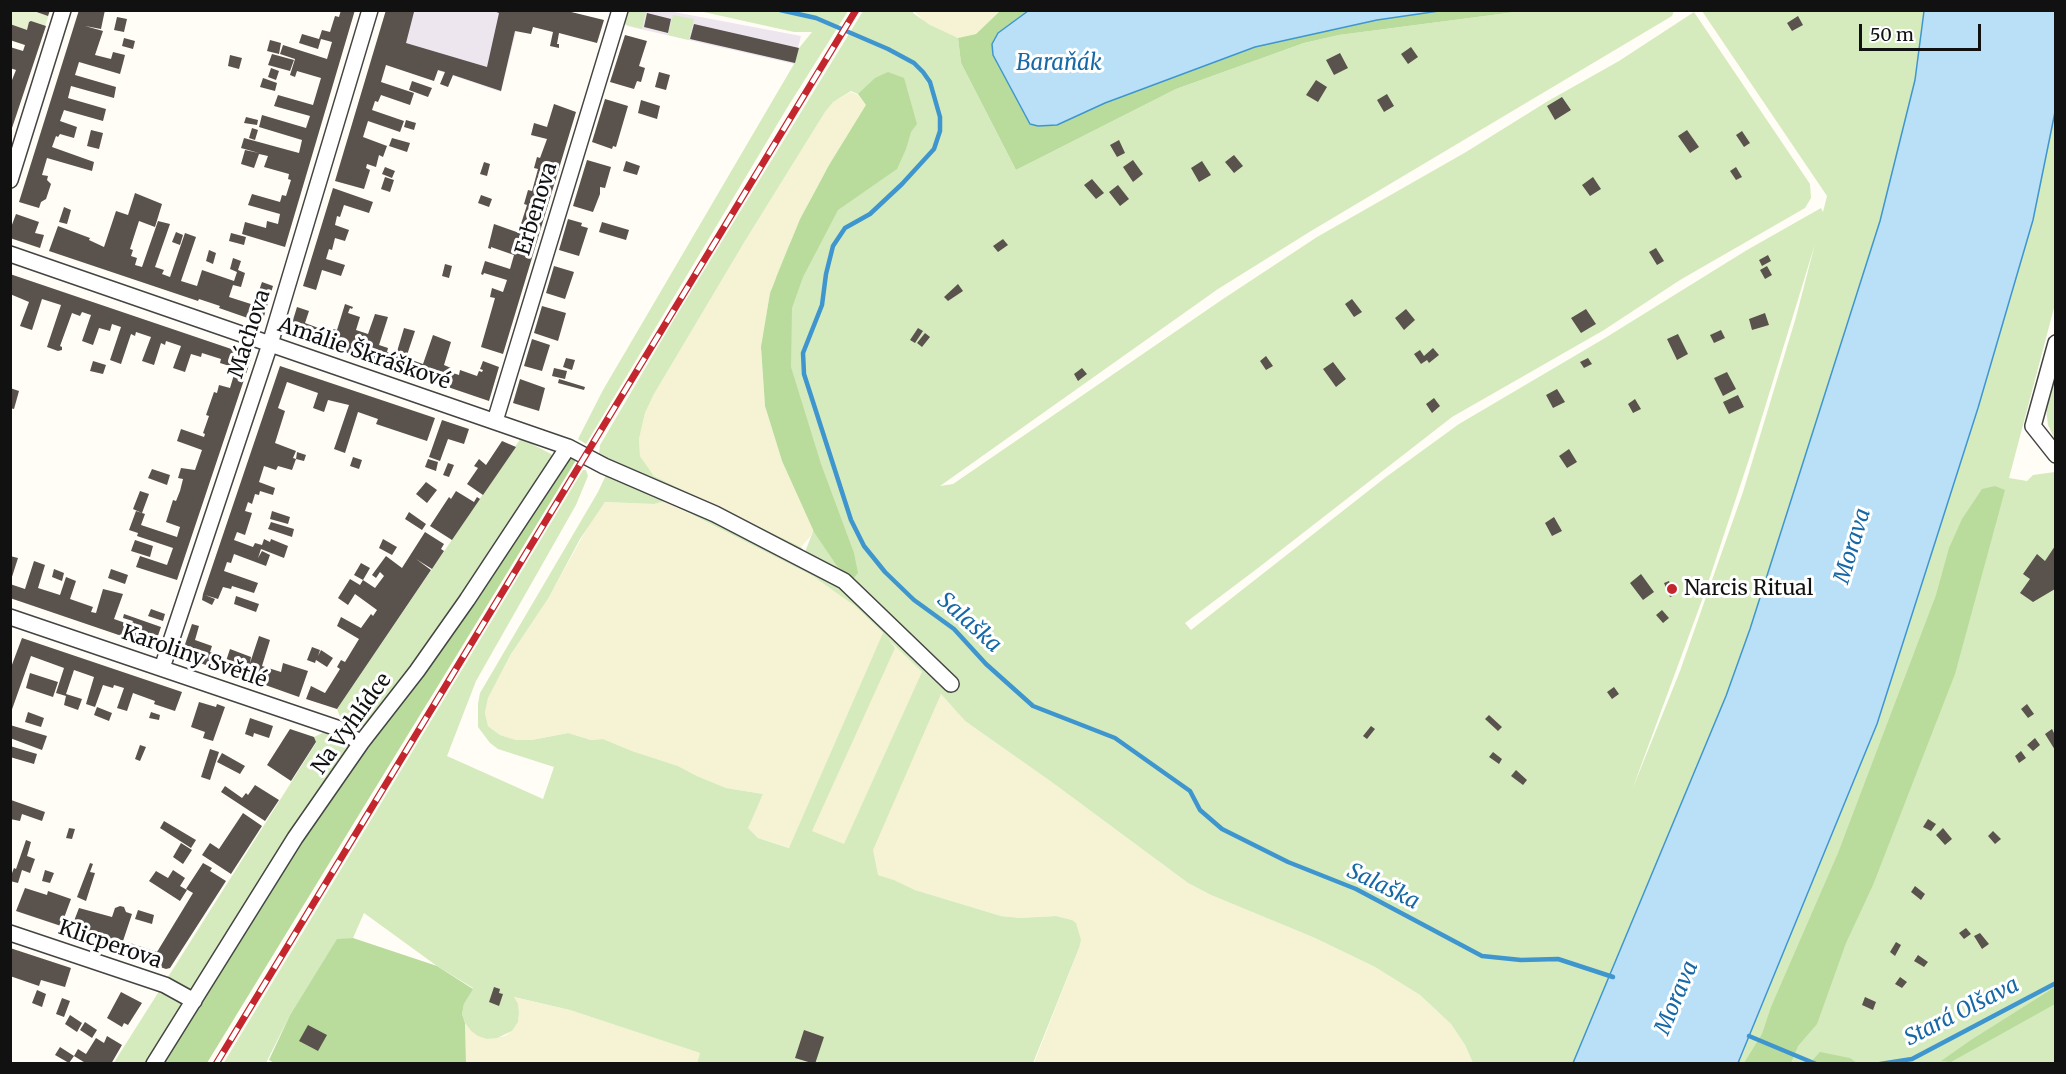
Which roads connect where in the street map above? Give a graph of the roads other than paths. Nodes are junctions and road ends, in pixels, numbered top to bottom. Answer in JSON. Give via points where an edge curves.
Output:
{"nodes":[{"id":1,"x":63,"y":10,"type":"edge"},
{"id":2,"x":370,"y":10,"type":"edge"},
{"id":3,"x":620,"y":10,"type":"edge"},
{"id":4,"x":10,"y":180,"type":"edge"},
{"id":5,"x":10,"y":254,"type":"edge"},
{"id":6,"x":2055,"y":343,"type":"edge"},
{"id":7,"x":270,"y":344,"type":"junction"},
{"id":8,"x":495,"y":421,"type":"junction"},
{"id":9,"x":568,"y":447,"type":"junction"},
{"id":10,"x":2055,"y":455,"type":"edge"},
{"id":11,"x":11,"y":620,"type":"edge"},
{"id":12,"x":162,"y":668,"type":"junction"},
{"id":13,"x":951,"y":684,"type":"dead end"},
{"id":14,"x":361,"y":743,"type":"junction"},
{"id":15,"x":10,"y":933,"type":"edge"},
{"id":16,"x":194,"y":1001,"type":"junction"},
{"id":17,"x":154,"y":1064,"type":"edge"}],
"edges":[{"from":1,"to":4,"type":"street"},
{"from":2,"to":7,"type":"street","name":"Máchova"},
{"from":3,"to":8,"type":"street","name":"Erbenova"},
{"from":5,"to":7,"type":"street","name":"Amálie Škráškové"},
{"from":6,"to":10,"type":"street","via":[[2033,426]]},
{"from":7,"to":8,"type":"street","name":"Amálie Škráškové"},
{"from":7,"to":12,"type":"street","name":"Máchova"},
{"from":8,"to":9,"type":"street","name":"Amálie Škráškové"},
{"from":9,"to":13,"type":"street","via":[[715,514],[844,581]]},
{"from":9,"to":14,"type":"street","name":"Na Vyhlídce","via":[[467,600]]},
{"from":11,"to":12,"type":"street","name":"Karoliny Světlé"},
{"from":12,"to":14,"type":"street","name":"Karoliny Světlé","via":[[337,728]]},
{"from":14,"to":16,"type":"street","name":"Na Vyhlídce"},
{"from":15,"to":16,"type":"street","name":"Klicperova","via":[[165,986]]},
{"from":16,"to":17,"type":"street","name":"Na Vyhlídce"}]}
